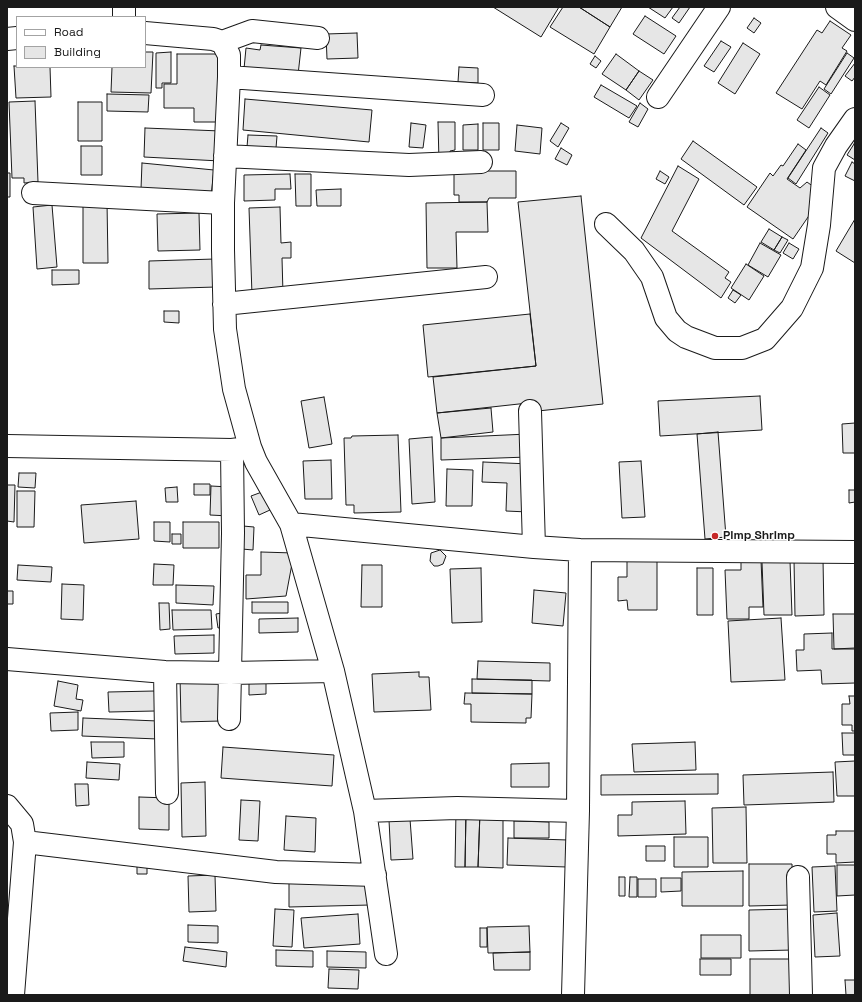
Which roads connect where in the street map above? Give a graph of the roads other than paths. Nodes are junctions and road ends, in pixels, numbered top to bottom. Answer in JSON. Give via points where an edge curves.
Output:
{"nodes":[{"id":1,"x":719,"y":7,"type":"edge"},
{"id":2,"x":837,"y":7,"type":"edge"},
{"id":3,"x":855,"y":20,"type":"edge"},
{"id":4,"x":146,"y":33,"type":"edge"},
{"id":5,"x":318,"y":38,"type":"dead end"},
{"id":6,"x":222,"y":42,"type":"junction"},
{"id":7,"x":229,"y":77,"type":"junction"},
{"id":8,"x":483,"y":95,"type":"dead end"},
{"id":9,"x":658,"y":98,"type":"dead end"},
{"id":10,"x":855,"y":119,"type":"edge"},
{"id":11,"x":224,"y":156,"type":"junction"},
{"id":12,"x":481,"y":162,"type":"dead end"},
{"id":13,"x":33,"y":194,"type":"dead end"},
{"id":14,"x":223,"y":202,"type":"junction"},
{"id":15,"x":606,"y":224,"type":"dead end"},
{"id":16,"x":486,"y":277,"type":"dead end"},
{"id":17,"x":224,"y":304,"type":"junction"},
{"id":18,"x":530,"y":411,"type":"dead end"},
{"id":19,"x":7,"y":446,"type":"edge"},
{"id":20,"x":241,"y":449,"type":"junction"},
{"id":21,"x":291,"y":524,"type":"junction"},
{"id":22,"x":534,"y":548,"type":"junction"},
{"id":23,"x":580,"y":550,"type":"junction"},
{"id":24,"x":855,"y":552,"type":"edge"},
{"id":25,"x":7,"y":659,"type":"edge"},
{"id":26,"x":333,"y":671,"type":"junction"},
{"id":27,"x":165,"y":672,"type":"junction"},
{"id":28,"x":230,"y":673,"type":"junction"},
{"id":29,"x":230,"y":719,"type":"dead end"},
{"id":30,"x":168,"y":793,"type":"dead end"},
{"id":31,"x":7,"y":806,"type":"edge"},
{"id":32,"x":578,"y":810,"type":"junction"},
{"id":33,"x":365,"y":811,"type":"junction"},
{"id":34,"x":25,"y":842,"type":"junction"},
{"id":35,"x":375,"y":875,"type":"junction"},
{"id":36,"x":798,"y":877,"type":"dead end"},
{"id":37,"x":386,"y":954,"type":"dead end"},
{"id":38,"x":13,"y":995,"type":"edge"},
{"id":39,"x":573,"y":995,"type":"edge"},
{"id":40,"x":801,"y":995,"type":"edge"}],
"edges":[{"from":1,"to":9,"type":"street"},
{"from":2,"to":3,"type":"street"},
{"from":4,"to":6,"type":"street"},
{"from":5,"to":6,"type":"street","via":[[252,31]]},
{"from":6,"to":7,"type":"street","via":[[229,55]]},
{"from":7,"to":8,"type":"street"},
{"from":7,"to":11,"type":"street"},
{"from":10,"to":15,"type":"street","via":[[824,168],[812,268],[792,308],[765,339],[742,348],[715,348],[677,332],[666,318],[652,278],[634,250]]},
{"from":11,"to":12,"type":"street","via":[[409,165]]},
{"from":11,"to":14,"type":"street"},
{"from":13,"to":14,"type":"street"},
{"from":14,"to":17,"type":"street"},
{"from":16,"to":17,"type":"street"},
{"from":17,"to":20,"type":"street"},
{"from":18,"to":22,"type":"street"},
{"from":19,"to":20,"type":"street"},
{"from":20,"to":21,"type":"street","via":[[256,462]]},
{"from":20,"to":28,"type":"street"},
{"from":21,"to":22,"type":"street"},
{"from":21,"to":26,"type":"street"},
{"from":22,"to":23,"type":"street"},
{"from":23,"to":24,"type":"street"},
{"from":23,"to":32,"type":"street"},
{"from":25,"to":27,"type":"street"},
{"from":26,"to":28,"type":"street"},
{"from":26,"to":33,"type":"street"},
{"from":27,"to":28,"type":"street"},
{"from":27,"to":30,"type":"street"},
{"from":28,"to":29,"type":"street"},
{"from":31,"to":34,"type":"street","via":[[22,824]]},
{"from":32,"to":33,"type":"street","via":[[457,808]]},
{"from":32,"to":39,"type":"street"},
{"from":33,"to":35,"type":"street"},
{"from":34,"to":35,"type":"street","via":[[276,872]]},
{"from":34,"to":38,"type":"street"},
{"from":35,"to":37,"type":"street"},
{"from":36,"to":40,"type":"street"}]}
